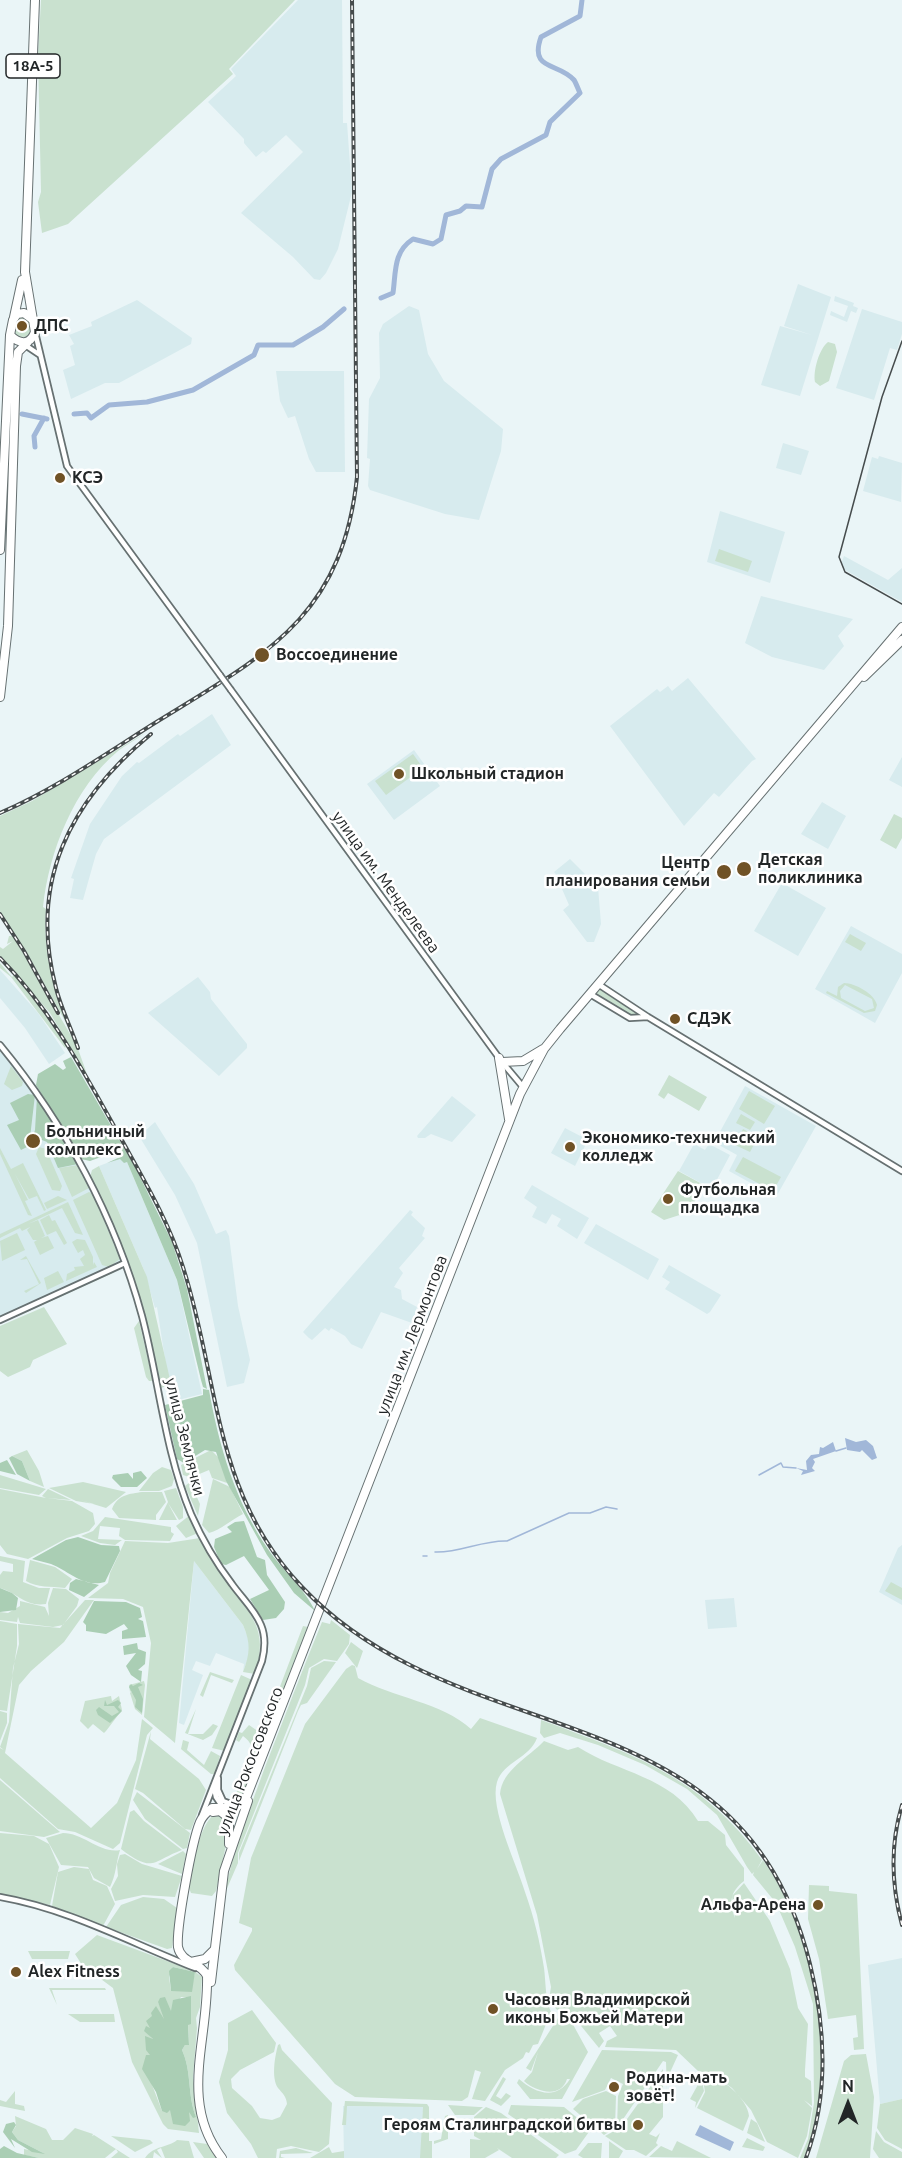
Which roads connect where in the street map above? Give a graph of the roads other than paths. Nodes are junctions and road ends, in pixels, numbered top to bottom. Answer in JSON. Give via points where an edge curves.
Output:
{"nodes":[{"id":1,"x":34,"y":0,"type":"edge"},
{"id":2,"x":14,"y":317,"type":"junction"},
{"id":3,"x":32,"y":319,"type":"junction"},
{"id":4,"x":35,"y":332,"type":"junction"},
{"id":5,"x":10,"y":335,"type":"junction"},
{"id":6,"x":24,"y":343,"type":"junction"},
{"id":7,"x":43,"y":360,"type":"junction"},
{"id":8,"x":0,"y":550,"type":"edge"},
{"id":9,"x":902,"y":627,"type":"edge"},
{"id":10,"x":902,"y":640,"type":"edge"},
{"id":11,"x":882,"y":648,"type":"junction"},
{"id":12,"x":888,"y":655,"type":"junction"},
{"id":13,"x":848,"y":692,"type":"junction"},
{"id":14,"x":0,"y":697,"type":"edge"},
{"id":15,"x":598,"y":984,"type":"junction"},
{"id":16,"x":590,"y":994,"type":"junction"},
{"id":17,"x":648,"y":1017,"type":"junction"},
{"id":18,"x":0,"y":1045,"type":"edge"},
{"id":19,"x":544,"y":1048,"type":"junction"},
{"id":20,"x":501,"y":1060,"type":"junction"},
{"id":21,"x":523,"y":1087,"type":"junction"},
{"id":22,"x":509,"y":1125,"type":"junction"},
{"id":23,"x":902,"y":1171,"type":"edge"},
{"id":24,"x":125,"y":1263,"type":"junction"},
{"id":25,"x":0,"y":1320,"type":"edge"},
{"id":26,"x":328,"y":1593,"type":"junction"},
{"id":27,"x":219,"y":1773,"type":"junction"},
{"id":28,"x":214,"y":1785,"type":"junction"},
{"id":29,"x":246,"y":1798,"type":"junction"},
{"id":30,"x":225,"y":1807,"type":"junction"},
{"id":31,"x":200,"y":1822,"type":"junction"},
{"id":32,"x":197,"y":1835,"type":"junction"},
{"id":33,"x":234,"y":1838,"type":"junction"},
{"id":34,"x":228,"y":1857,"type":"junction"},
{"id":35,"x":0,"y":1897,"type":"edge"},
{"id":36,"x":178,"y":1947,"type":"junction"},
{"id":37,"x":215,"y":1949,"type":"junction"},
{"id":38,"x":163,"y":1953,"type":"junction"},
{"id":39,"x":190,"y":1962,"type":"junction"},
{"id":40,"x":207,"y":1980,"type":"junction"},
{"id":41,"x":224,"y":2158,"type":"edge"}],
"edges":[{"from":1,"to":2,"type":"highway","number":"18А-5","via":[[22,273]]},
{"from":1,"to":3,"type":"highway","number":"18А-5","via":[[25,272]]},
{"from":2,"to":3,"type":"highway","via":[[24,313]]},
{"from":2,"to":5,"type":"highway","number":"18А-5"},
{"from":3,"to":4,"type":"highway","number":"18А-5"},
{"from":4,"to":6,"type":"highway"},
{"from":4,"to":7,"type":"main road"},
{"from":5,"to":6,"type":"highway"},
{"from":5,"to":8,"type":"highway","number":"18А-5"},
{"from":6,"to":7,"type":"main road"},
{"from":6,"to":14,"type":"highway","via":[[16,366],[8,626]]},
{"from":7,"to":20,"type":"main road","name":"улица им. Менделеева","bridge":true,"via":[[67,465]]},
{"from":9,"to":11,"type":"highway"},
{"from":10,"to":12,"type":"highway"},
{"from":11,"to":12,"type":"highway"},
{"from":11,"to":13,"type":"highway"},
{"from":12,"to":13,"type":"highway"},
{"from":13,"to":15,"type":"highway"},
{"from":15,"to":16,"type":"highway"},
{"from":15,"to":17,"type":"main road"},
{"from":16,"to":17,"type":"main road","via":[[630,1018]]},
{"from":16,"to":19,"type":"highway"},
{"from":17,"to":23,"type":"main road"},
{"from":18,"to":24,"type":"main road","name":"улица Землячки","via":[[37,1092],[94,1189]]},
{"from":19,"to":20,"type":"highway","via":[[523,1060]]},
{"from":19,"to":21,"type":"highway","name":"улица им. Лермонтова"},
{"from":20,"to":21,"type":"main road","name":"улица им. Менделеева"},
{"from":20,"to":22,"type":"highway"},
{"from":21,"to":22,"type":"highway","name":"улица им. Лермонтова"},
{"from":22,"to":26,"type":"highway","name":"улица им. Лермонтова"},
{"from":24,"to":25,"type":"main road"},
{"from":24,"to":27,"type":"main road","name":"улица Землячки","via":[[142,1315],[190,1512],[264,1635],[262,1661]]},
{"from":26,"to":29,"type":"highway","name":"улица Рокоссовского"},
{"from":26,"to":33,"type":"highway","name":"улица Рокоссовского"},
{"from":27,"to":28,"type":"main road","name":"улица Землячки"},
{"from":27,"to":29,"type":"main road","via":[[218,1790],[223,1801],[236,1804]]},
{"from":28,"to":30,"type":"main road","via":[[216,1797]]},
{"from":28,"to":31,"type":"main road","name":"улица Землячки"},
{"from":29,"to":30,"type":"highway","via":[[240,1806]]},
{"from":30,"to":31,"type":"highway","via":[[208,1811]]},
{"from":30,"to":33,"type":"highway","via":[[234,1821]]},
{"from":31,"to":32,"type":"highway","name":"улица Землячки"},
{"from":32,"to":34,"type":"highway","via":[[216,1810],[226,1814],[230,1824]]},
{"from":32,"to":36,"type":"highway","name":"улица Землячки"},
{"from":33,"to":34,"type":"highway","name":"улица Рокоссовского"},
{"from":34,"to":37,"type":"highway","name":"улица Рокоссовского"},
{"from":35,"to":38,"type":"main road","via":[[43,1906]]},
{"from":36,"to":38,"type":"main road","via":[[173,1953]]},
{"from":36,"to":39,"type":"highway"},
{"from":37,"to":39,"type":"highway","via":[[205,1959]]},
{"from":37,"to":41,"type":"highway","name":"улица Рокоссовского","via":[[201,2105],[211,2136]]},
{"from":38,"to":40,"type":"main road","via":[[201,1971]]},
{"from":39,"to":40,"type":"highway","via":[[205,1972]]},
{"from":40,"to":41,"type":"highway","name":"улица Рокоссовского","via":[[198,2106],[208,2137]]}]}
